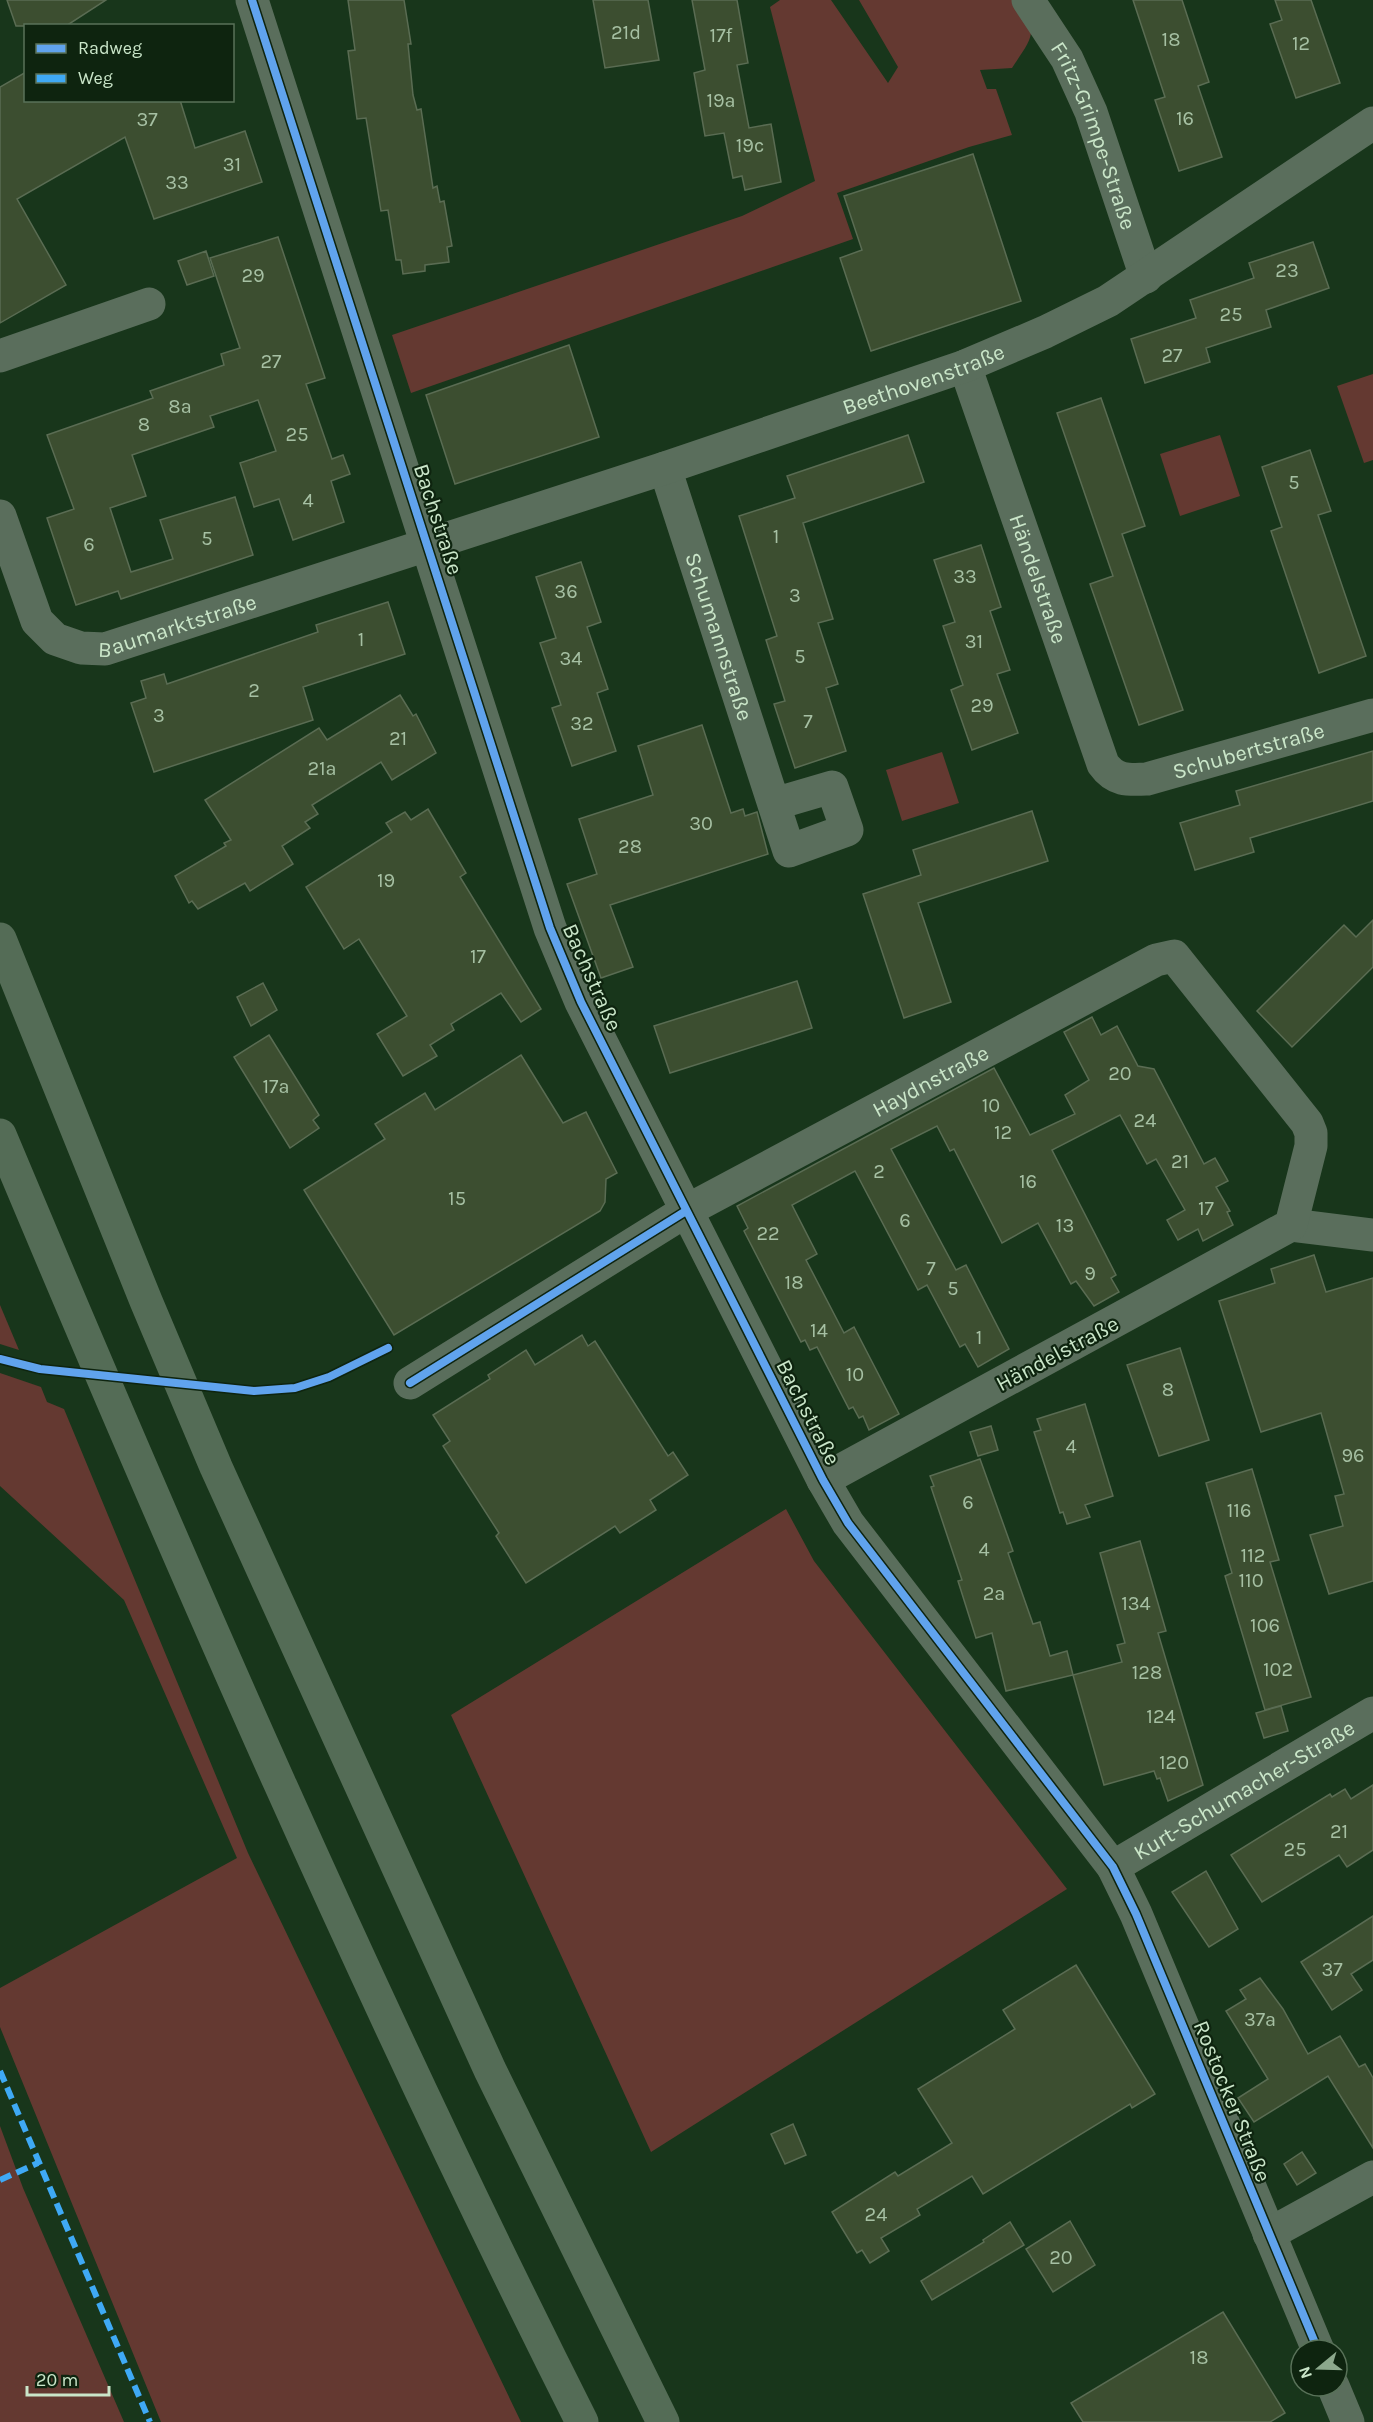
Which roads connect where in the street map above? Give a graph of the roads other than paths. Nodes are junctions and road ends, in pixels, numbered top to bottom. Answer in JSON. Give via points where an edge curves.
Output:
{"nodes":[{"id":1,"x":252,"y":0,"type":"edge"},
{"id":2,"x":1028,"y":0,"type":"edge"},
{"id":3,"x":1373,"y":123,"type":"edge"},
{"id":4,"x":1146,"y":277,"type":"junction"},
{"id":5,"x":149,"y":304,"type":"dead end"},
{"id":6,"x":0,"y":356,"type":"edge"},
{"id":7,"x":965,"y":366,"type":"junction"},
{"id":8,"x":665,"y":468,"type":"junction"},
{"id":9,"x":0,"y":516,"type":"edge"},
{"id":10,"x":429,"y":543,"type":"junction"},
{"id":11,"x":1373,"y":715,"type":"edge"},
{"id":12,"x":1124,"y":780,"type":"joint"},
{"id":13,"x":774,"y":804,"type":"dead end"},
{"id":14,"x":0,"y":939,"type":"edge"},
{"id":15,"x":0,"y":1135,"type":"edge"},
{"id":16,"x":686,"y":1211,"type":"junction"},
{"id":17,"x":1291,"y":1225,"type":"junction"},
{"id":18,"x":1373,"y":1235,"type":"edge"},
{"id":19,"x":410,"y":1383,"type":"dead end"},
{"id":20,"x":823,"y":1480,"type":"junction"},
{"id":21,"x":1373,"y":1713,"type":"edge"},
{"id":22,"x":1113,"y":1867,"type":"junction"},
{"id":23,"x":1373,"y":2177,"type":"edge"},
{"id":24,"x":487,"y":2232,"type":"junction"},
{"id":25,"x":1269,"y":2234,"type":"junction"},
{"id":26,"x":1313,"y":2338,"type":"edge"},
{"id":27,"x":1338,"y":2398,"type":"edge"},
{"id":28,"x":559,"y":2422,"type":"edge"},
{"id":29,"x":582,"y":2422,"type":"edge"},
{"id":30,"x":663,"y":2422,"type":"edge"},
{"id":31,"x":1348,"y":2422,"type":"edge"}],
"edges":[{"from":1,"to":10,"type":"street","name":"Bachstraße"},
{"from":2,"to":4,"type":"street","name":"Fritz-Grimpe-Straße","via":[[1067,59],[1091,112]]},
{"from":3,"to":4,"type":"street","name":"Beethovenstraße"},
{"from":4,"to":7,"type":"street","name":"Beethovenstraße","via":[[1045,332]]},
{"from":5,"to":6,"type":"street"},
{"from":7,"to":8,"type":"street","name":"Beethovenstraße"},
{"from":7,"to":12,"type":"street","name":"Händelstraße","via":[[1103,764],[1109,773]]},
{"from":8,"to":10,"type":"street","name":"Beethovenstraße"},
{"from":8,"to":13,"type":"street","name":"Schumannstraße"},
{"from":9,"to":10,"type":"street","name":"Baumarktstraße","via":[[37,621],[55,639],[81,648],[105,649]]},
{"from":10,"to":16,"type":"street","name":"Bachstraße","via":[[550,928],[581,1002]]},
{"from":11,"to":12,"type":"street","name":"Schubertstraße","via":[[1147,779]]},
{"from":14,"to":30,"type":"highway","via":[[225,1487],[490,2070]]},
{"from":15,"to":24,"type":"highway","via":[[215,1642]]},
{"from":16,"to":17,"type":"street","name":"Haydnstraße","via":[[1156,960],[1174,956],[1307,1123],[1311,1146]]},
{"from":16,"to":19,"type":"street","name":"Haydnstraße"},
{"from":16,"to":20,"type":"street","name":"Bachstraße"},
{"from":17,"to":18,"type":"street"},
{"from":17,"to":20,"type":"street","name":"Händelstraße"},
{"from":20,"to":22,"type":"street","name":"Bachstraße","via":[[848,1523]]},
{"from":21,"to":22,"type":"street","name":"Kurt-Schumacher-Straße"},
{"from":22,"to":25,"type":"street","name":"Rostocker Straße"},
{"from":23,"to":25,"type":"street"},
{"from":24,"to":28,"type":"highway"},
{"from":24,"to":29,"type":"highway"},
{"from":25,"to":26,"type":"street","name":"Rostocker Straße"},
{"from":27,"to":31,"type":"street"}]}
